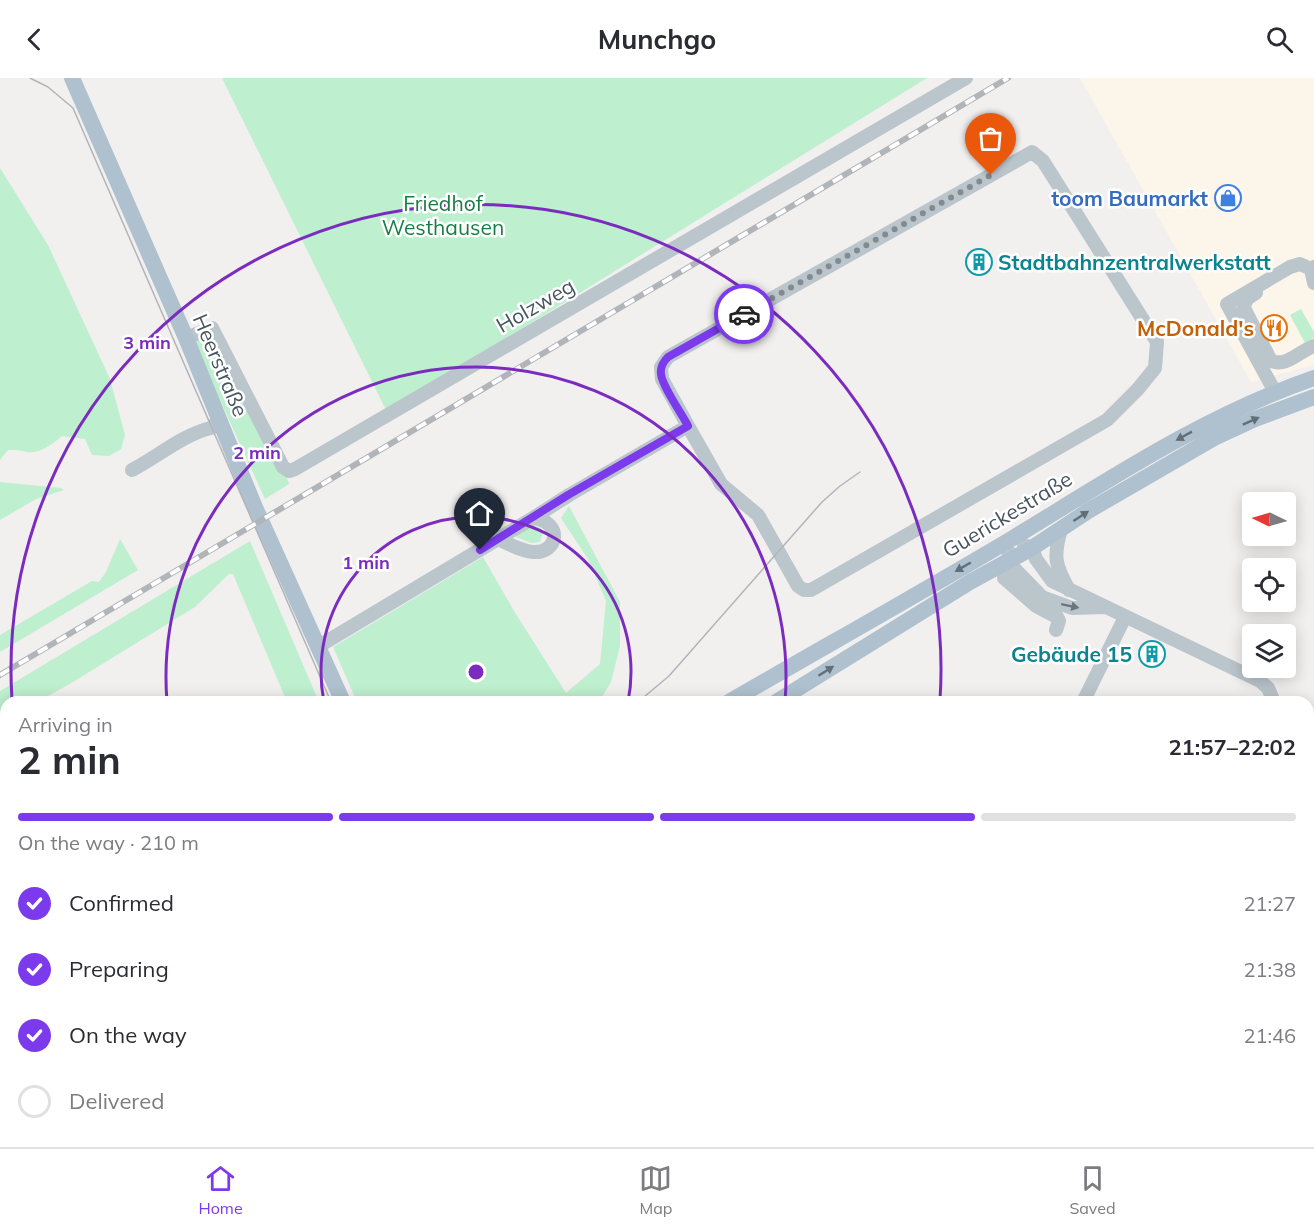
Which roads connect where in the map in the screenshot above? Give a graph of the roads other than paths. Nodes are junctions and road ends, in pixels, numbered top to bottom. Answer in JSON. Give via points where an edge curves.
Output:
{"nodes":[{"id":1,"x":72,"y":78,"type":"edge"},
{"id":2,"x":966,"y":78,"type":"edge"},
{"id":3,"x":1310,"y":271,"type":"edge"},
{"id":4,"x":186,"y":338,"type":"junction"},
{"id":5,"x":1314,"y":346,"type":"edge"},
{"id":6,"x":1314,"y":378,"type":"edge"},
{"id":7,"x":1275,"y":392,"type":"junction"},
{"id":8,"x":1314,"y":396,"type":"edge"},
{"id":9,"x":219,"y":419,"type":"junction"},
{"id":10,"x":688,"y":426,"type":"junction"},
{"id":11,"x":132,"y":470,"type":"dead end"},
{"id":12,"x":532,"y":518,"type":"junction"},
{"id":13,"x":1061,"y":529,"type":"junction"},
{"id":14,"x":498,"y":539,"type":"junction"},
{"id":15,"x":1009,"y":540,"type":"junction"},
{"id":16,"x":1032,"y":548,"type":"junction"},
{"id":17,"x":1008,"y":562,"type":"junction"},
{"id":18,"x":1069,"y":590,"type":"junction"},
{"id":19,"x":1105,"y":607,"type":"junction"},
{"id":20,"x":1125,"y":617,"type":"junction"},
{"id":21,"x":1056,"y":630,"type":"dead end"},
{"id":22,"x":319,"y":646,"type":"junction"},
{"id":23,"x":340,"y":696,"type":"edge"},
{"id":24,"x":739,"y":696,"type":"edge"},
{"id":25,"x":786,"y":696,"type":"edge"},
{"id":26,"x":1086,"y":696,"type":"edge"},
{"id":27,"x":1271,"y":696,"type":"edge"}],
"edges":[{"from":1,"to":4,"type":"main road","name":"Heerstraße"},
{"from":2,"to":4,"type":"lane","name":"Holzweg","via":[[295,470],[283,467],[212,328]]},
{"from":3,"to":5,"type":"lane","via":[[1248,298],[1244,308],[1271,361],[1285,363]]},
{"from":3,"to":7,"type":"lane","via":[[1283,270],[1227,304]]},
{"from":4,"to":9,"type":"main road","name":"Heerstraße"},
{"from":6,"to":7,"type":"main road","name":"Guerickestraße"},
{"from":7,"to":15,"type":"main road","name":"Guerickestraße","one_way":true,"via":[[1219,417],[1145,458]]},
{"from":13,"to":8,"type":"main road","name":"Guerickestraße","one_way":true,"via":[[1214,438]]},
{"from":9,"to":11,"type":"lane","via":[[211,428],[199,430]]},
{"from":9,"to":22,"type":"main road","name":"Heerstraße"},
{"from":10,"to":10,"type":"lane","via":[[721,484],[758,515],[798,586],[807,590],[1107,420],[1155,368],[1157,342],[1043,161],[1032,153],[668,357],[661,368],[662,379]]},
{"from":10,"to":12,"type":"lane"},
{"from":12,"to":14,"type":"lane"},
{"from":12,"to":14,"type":"lane","via":[[552,526],[555,533],[548,549],[532,552]]},
{"from":13,"to":16,"type":"main road","name":"Guerickestraße"},
{"from":13,"to":18,"type":"lane","via":[[1055,558]]},
{"from":14,"to":22,"type":"lane"},
{"from":15,"to":16,"type":"lane"},
{"from":15,"to":17,"type":"lane"},
{"from":15,"to":24,"type":"main road","name":"Guerickestraße","one_way":true},
{"from":16,"to":17,"type":"main road","name":"Guerickestraße"},
{"from":16,"to":18,"type":"lane","via":[[1052,581]]},
{"from":17,"to":19,"type":"lane","one_way":true,"via":[[1042,597],[1072,608]]},
{"from":17,"to":21,"type":"lane","via":[[1004,578],[1036,606],[1057,617]]},
{"from":25,"to":17,"type":"main road","name":"Guerickestraße","one_way":true},
{"from":18,"to":19,"type":"lane"},
{"from":19,"to":20,"type":"lane"},
{"from":20,"to":26,"type":"lane"},
{"from":20,"to":27,"type":"lane","via":[[1260,681]]},
{"from":22,"to":23,"type":"main road","name":"Heerstraße"}]}
